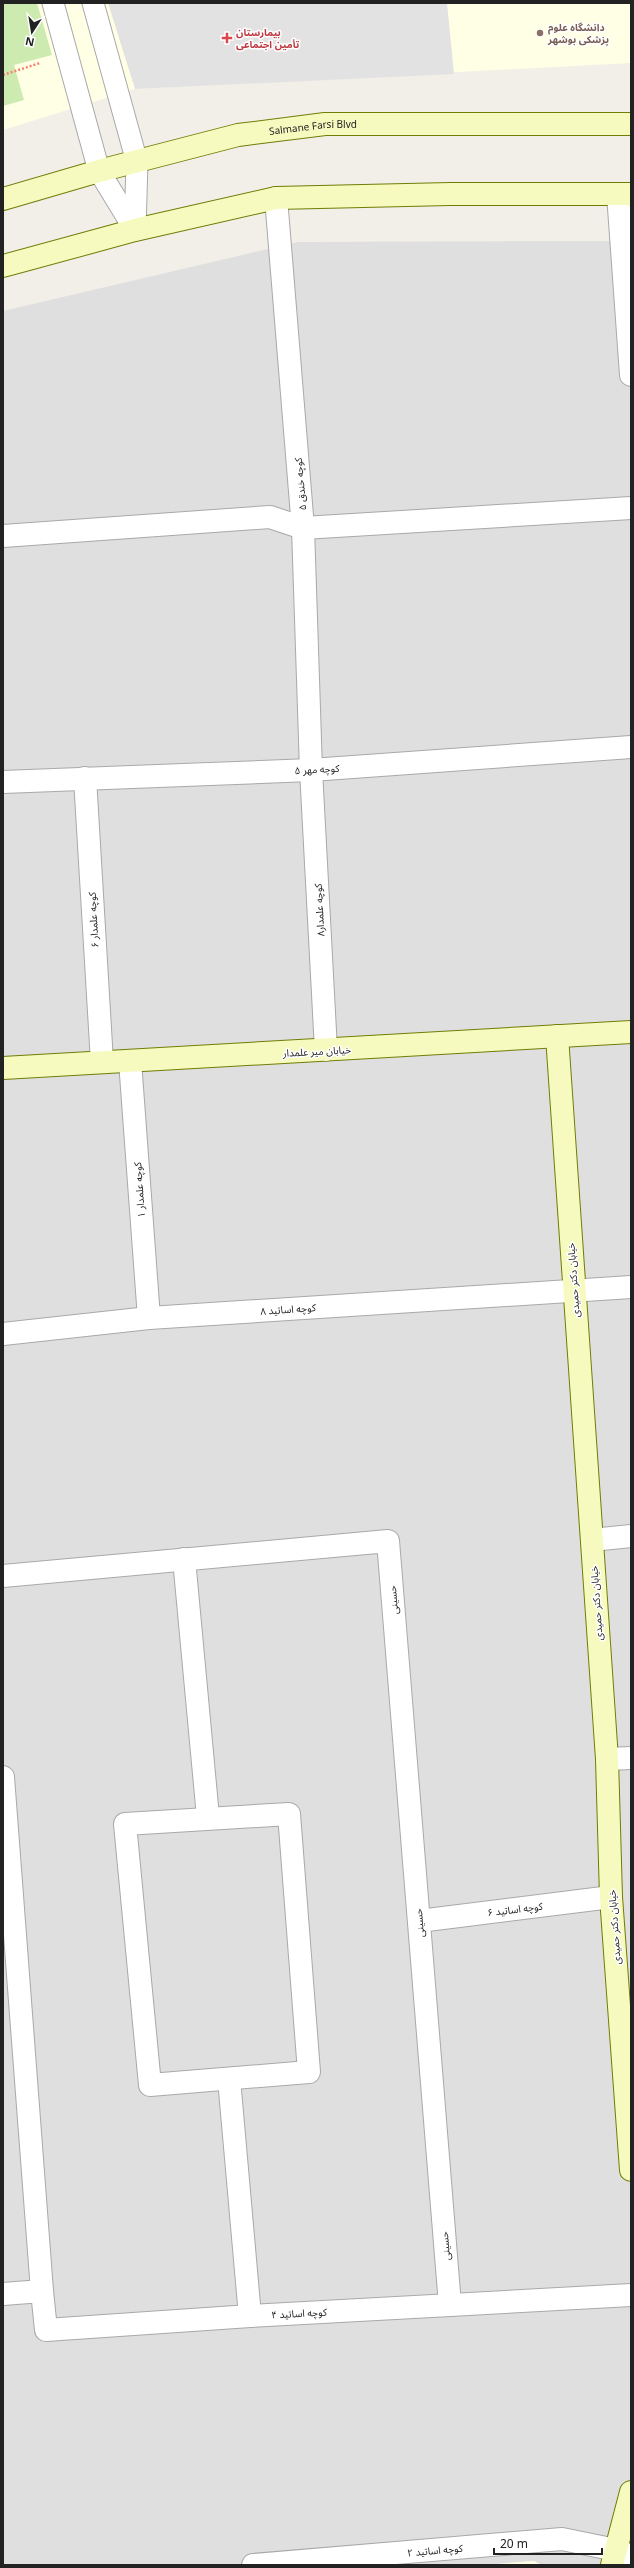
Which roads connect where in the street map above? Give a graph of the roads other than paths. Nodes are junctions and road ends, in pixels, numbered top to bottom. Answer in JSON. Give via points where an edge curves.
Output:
{"nodes":[{"id":1,"x":53,"y":3,"type":"edge"},
{"id":2,"x":93,"y":3,"type":"edge"},
{"id":3,"x":631,"y":124,"type":"edge"},
{"id":4,"x":137,"y":162,"type":"junction"},
{"id":5,"x":99,"y":171,"type":"junction"},
{"id":6,"x":625,"y":194,"type":"edge"},
{"id":7,"x":276,"y":198,"type":"junction"},
{"id":8,"x":3,"y":199,"type":"edge"},
{"id":9,"x":135,"y":230,"type":"junction"},
{"id":10,"x":3,"y":266,"type":"edge"},
{"id":11,"x":631,"y":375,"type":"edge"},
{"id":12,"x":631,"y":508,"type":"edge"},
{"id":13,"x":303,"y":528,"type":"junction"},
{"id":14,"x":3,"y":536,"type":"edge"},
{"id":15,"x":631,"y":747,"type":"edge"},
{"id":16,"x":311,"y":770,"type":"junction"},
{"id":17,"x":85,"y":778,"type":"junction"},
{"id":18,"x":3,"y":782,"type":"edge"},
{"id":19,"x":631,"y":1032,"type":"edge"},
{"id":20,"x":557,"y":1036,"type":"junction"},
{"id":21,"x":326,"y":1050,"type":"junction"},
{"id":22,"x":130,"y":1061,"type":"junction"},
{"id":23,"x":102,"y":1062,"type":"junction"},
{"id":24,"x":3,"y":1068,"type":"edge"},
{"id":25,"x":631,"y":1287,"type":"edge"},
{"id":26,"x":574,"y":1289,"type":"junction"},
{"id":27,"x":149,"y":1318,"type":"junction"},
{"id":28,"x":3,"y":1334,"type":"edge"},
{"id":29,"x":631,"y":1536,"type":"edge"},
{"id":30,"x":592,"y":1540,"type":"junction"},
{"id":31,"x":184,"y":1560,"type":"junction"},
{"id":32,"x":3,"y":1576,"type":"edge"},
{"id":33,"x":631,"y":1758,"type":"edge"},
{"id":34,"x":606,"y":1759,"type":"junction"},
{"id":35,"x":3,"y":1777,"type":"edge"},
{"id":36,"x":208,"y":1817,"type":"junction"},
{"id":37,"x":611,"y":1897,"type":"junction"},
{"id":38,"x":419,"y":1921,"type":"junction"},
{"id":39,"x":10,"y":1957,"type":"edge"},
{"id":40,"x":625,"y":1998,"type":"edge"},
{"id":41,"x":229,"y":2078,"type":"junction"},
{"id":42,"x":631,"y":2170,"type":"edge"},
{"id":43,"x":42,"y":2291,"type":"junction"},
{"id":44,"x":3,"y":2294,"type":"edge"},
{"id":45,"x":631,"y":2295,"type":"edge"},
{"id":46,"x":450,"y":2305,"type":"junction"},
{"id":47,"x":250,"y":2316,"type":"junction"},
{"id":48,"x":631,"y":2492,"type":"edge"},
{"id":49,"x":620,"y":2557,"type":"edge"},
{"id":50,"x":253,"y":2565,"type":"edge"}],
"edges":[{"from":1,"to":5,"type":"lane"},
{"from":2,"to":4,"type":"lane"},
{"from":3,"to":4,"type":"street","name":"Salmane Farsi Blvd","via":[[324,124],[238,135]]},
{"from":4,"to":5,"type":"street","name":"Salmane Farsi Blvd"},
{"from":4,"to":9,"type":"lane"},
{"from":5,"to":8,"type":"street","name":"Salmane Farsi Blvd"},
{"from":5,"to":9,"type":"lane"},
{"from":6,"to":7,"type":"street","via":[[450,194]]},
{"from":6,"to":11,"type":"street"},
{"from":7,"to":9,"type":"street"},
{"from":7,"to":13,"type":"street","name":"کوچه خندق ۵"},
{"from":9,"to":10,"type":"street"},
{"from":12,"to":13,"type":"street"},
{"from":13,"to":14,"type":"street","via":[[270,517]]},
{"from":13,"to":16,"type":"street","name":"کوچه خندق ۵"},
{"from":15,"to":16,"type":"street","name":"کوچه مهر ۵"},
{"from":16,"to":17,"type":"street","name":"کوچه مهر ۵"},
{"from":16,"to":21,"type":"street","name":"کوچه علمدار۸"},
{"from":17,"to":18,"type":"street","name":"کوچه مهر ۵"},
{"from":17,"to":23,"type":"street","name":"کوچه علمدار ۶"},
{"from":19,"to":20,"type":"street","name":"خیابان میر علمدار"},
{"from":20,"to":21,"type":"street","name":"خیابان میر علمدار"},
{"from":20,"to":26,"type":"street","name":"خیابان دکتر حمیدی"},
{"from":21,"to":22,"type":"street","name":"خیابان میر علمدار"},
{"from":22,"to":23,"type":"street","name":"خیابان میر علمدار"},
{"from":22,"to":27,"type":"street","name":"کوچه علمدار ۱"},
{"from":23,"to":24,"type":"street","name":"خیابان میر علمدار"},
{"from":25,"to":26,"type":"street","name":"کوچه اساتید ۸"},
{"from":26,"to":27,"type":"street","name":"کوچه اساتید ۸"},
{"from":26,"to":30,"type":"street","name":"خیابان دکتر حمیدی"},
{"from":27,"to":28,"type":"street","name":"کوچه اساتید ۸"},
{"from":29,"to":30,"type":"street"},
{"from":30,"to":34,"type":"street","name":"خیابان دکتر حمیدی"},
{"from":31,"to":32,"type":"street"},
{"from":31,"to":36,"type":"street"},
{"from":31,"to":38,"type":"street","name":"حسینی","via":[[388,1541]]},
{"from":33,"to":34,"type":"street"},
{"from":34,"to":37,"type":"street","name":"خیابان دکتر حمیدی"},
{"from":35,"to":39,"type":"street"},
{"from":36,"to":41,"type":"street","via":[[289,1814],[309,2072]]},
{"from":36,"to":41,"type":"street","via":[[125,1824],[150,2085]]},
{"from":37,"to":38,"type":"street","name":"کوچه اساتید ۶"},
{"from":37,"to":40,"type":"street","name":"خیابان دکتر حمیدی"},
{"from":38,"to":46,"type":"street","name":"حسینی"},
{"from":39,"to":43,"type":"street"},
{"from":40,"to":42,"type":"street","name":"خیابان دکتر حمیدی"},
{"from":41,"to":47,"type":"street"},
{"from":43,"to":44,"type":"street"},
{"from":43,"to":47,"type":"street","name":"کوچه اساتید ۴","via":[[46,2330]]},
{"from":45,"to":46,"type":"street","name":"کوچه اساتید ۴"},
{"from":46,"to":47,"type":"street","name":"کوچه اساتید ۴"},
{"from":48,"to":49,"type":"street"},
{"from":49,"to":50,"type":"street","name":"کوچه اساتید ۲","via":[[562,2539]]}]}
